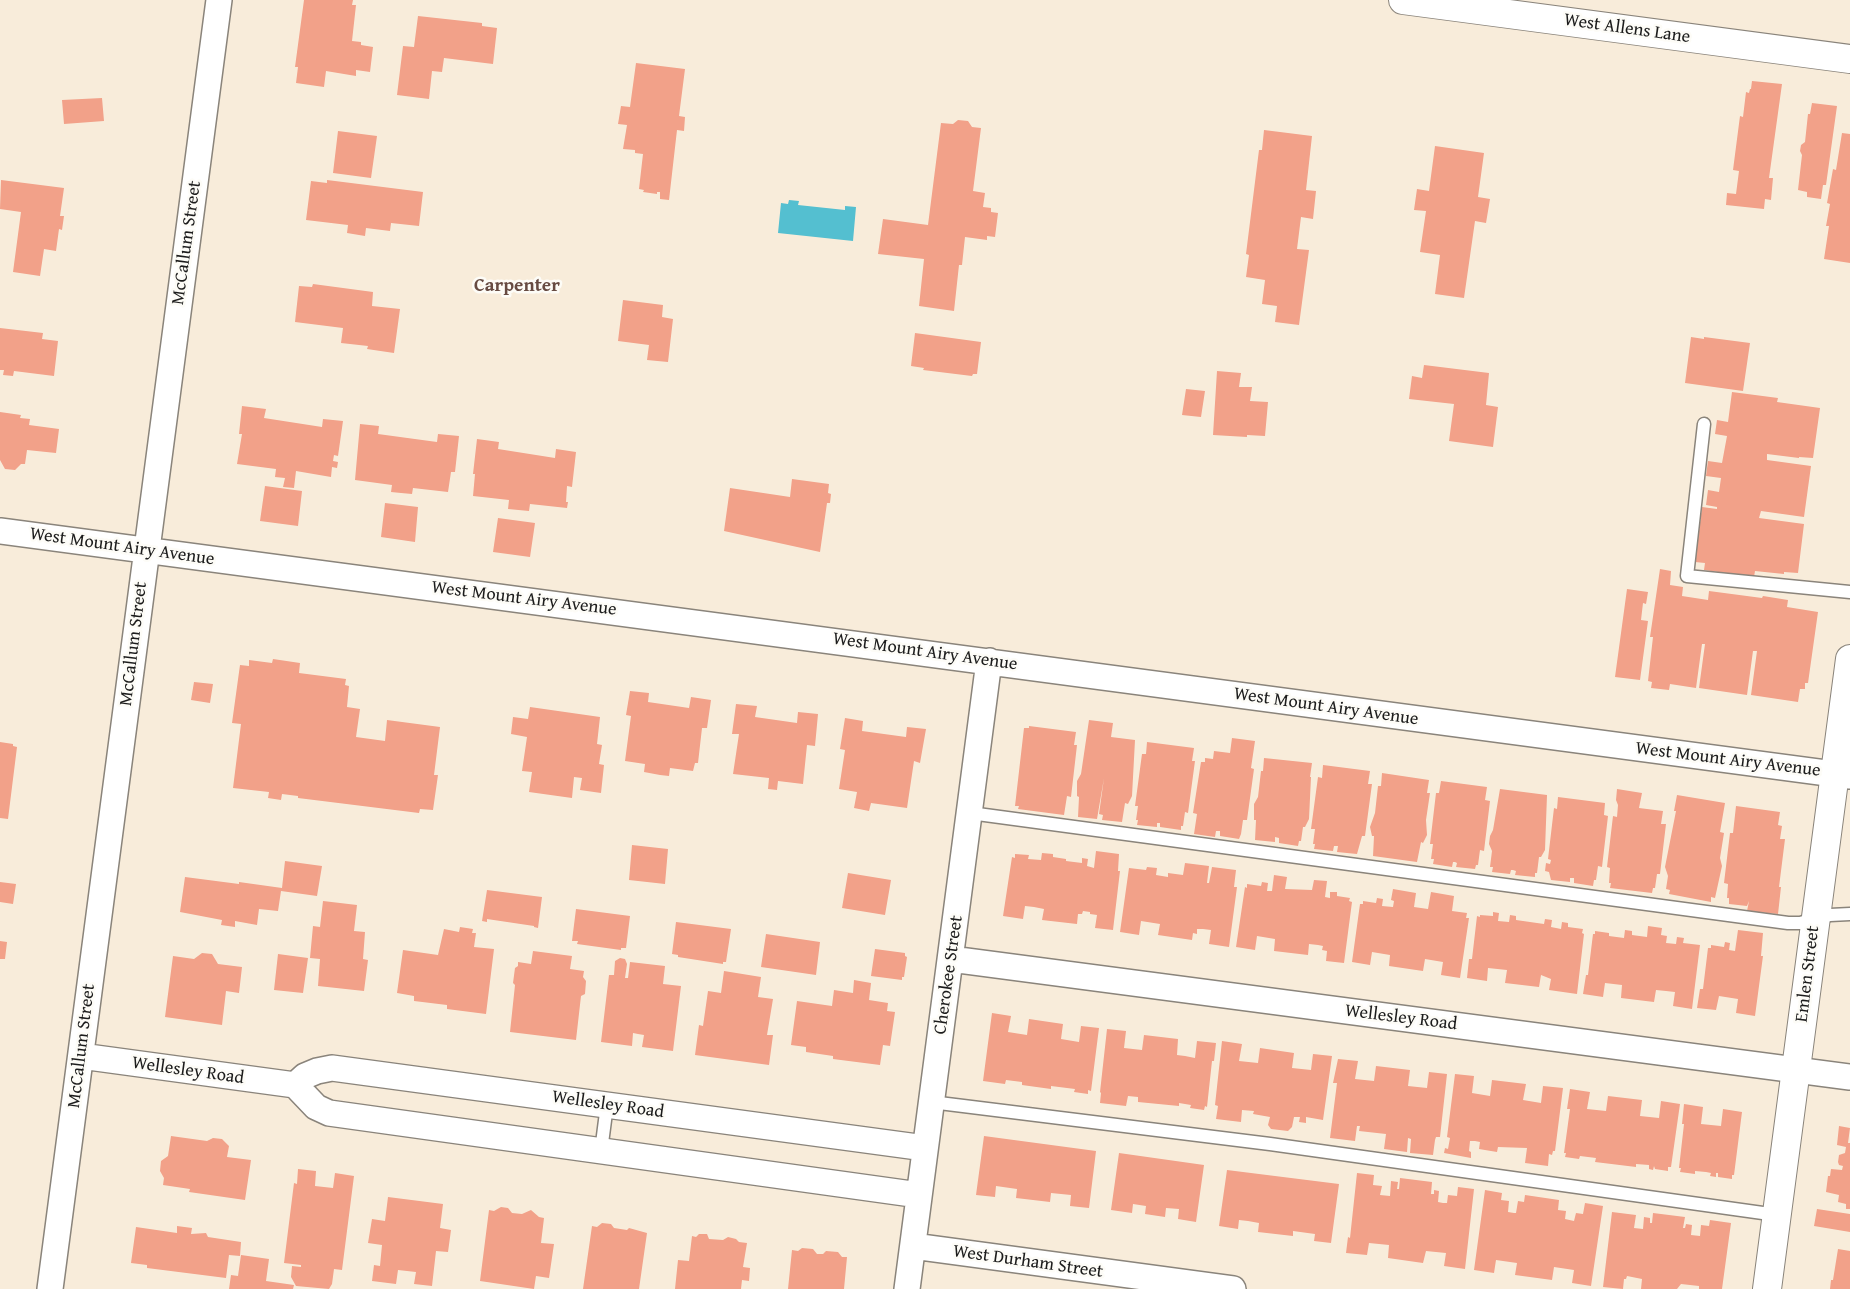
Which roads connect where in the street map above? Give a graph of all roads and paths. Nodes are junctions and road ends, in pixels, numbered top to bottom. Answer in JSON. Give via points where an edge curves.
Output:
{"nodes":[{"id":1,"x":219,"y":0,"type":"edge"},
{"id":2,"x":1403,"y":0,"type":"edge"},
{"id":3,"x":1850,"y":59,"type":"edge"},
{"id":4,"x":1704,"y":424,"type":"dead end"},
{"id":5,"x":0,"y":531,"type":"edge"},
{"id":6,"x":146,"y":550,"type":"junction"},
{"id":7,"x":1850,"y":592,"type":"edge"},
{"id":8,"x":1850,"y":659,"type":"edge"},
{"id":9,"x":989,"y":661,"type":"junction"},
{"id":10,"x":1842,"y":774,"type":"edge"},
{"id":11,"x":970,"y":812,"type":"junction"},
{"id":12,"x":1850,"y":914,"type":"edge"},
{"id":13,"x":1816,"y":919,"type":"junction"},
{"id":14,"x":951,"y":959,"type":"junction"},
{"id":15,"x":81,"y":1056,"type":"junction"},
{"id":16,"x":1796,"y":1070,"type":"junction"},
{"id":17,"x":1850,"y":1077,"type":"edge"},
{"id":18,"x":295,"y":1085,"type":"junction"},
{"id":19,"x":932,"y":1102,"type":"junction"},
{"id":20,"x":607,"y":1105,"type":"junction"},
{"id":21,"x":926,"y":1148,"type":"junction"},
{"id":22,"x":601,"y":1151,"type":"junction"},
{"id":23,"x":919,"y":1195,"type":"junction"},
{"id":24,"x":1777,"y":1215,"type":"junction"},
{"id":25,"x":913,"y":1246,"type":"junction"},
{"id":26,"x":50,"y":1289,"type":"edge"},
{"id":27,"x":907,"y":1289,"type":"edge"},
{"id":28,"x":1233,"y":1289,"type":"edge"},
{"id":29,"x":1767,"y":1289,"type":"edge"}],
"edges":[{"from":1,"to":6,"type":"street","name":"McCallum Street"},
{"from":2,"to":3,"type":"main road","name":"West Allens Lane"},
{"from":4,"to":7,"type":"lane","via":[[1687,576]]},
{"from":5,"to":6,"type":"street","name":"West Mount Airy Avenue"},
{"from":6,"to":9,"type":"street","name":"West Mount Airy Avenue"},
{"from":6,"to":15,"type":"street","name":"McCallum Street"},
{"from":8,"to":10,"type":"main road","name":"Emlen Street"},
{"from":9,"to":10,"type":"street","name":"West Mount Airy Avenue"},
{"from":9,"to":11,"type":"street","name":"Cherokee Street"},
{"from":10,"to":13,"type":"main road","name":"Emlen Street"},
{"from":11,"to":13,"type":"lane","via":[[1788,923]]},
{"from":11,"to":14,"type":"street","name":"Cherokee Street"},
{"from":12,"to":13,"type":"lane"},
{"from":13,"to":16,"type":"main road","name":"Emlen Street"},
{"from":14,"to":16,"type":"street","name":"Wellesley Road"},
{"from":14,"to":19,"type":"street","name":"Cherokee Street"},
{"from":15,"to":18,"type":"street","name":"Wellesley Road"},
{"from":15,"to":26,"type":"street","name":"McCallum Street"},
{"from":16,"to":17,"type":"street","name":"Wellesley Road"},
{"from":16,"to":24,"type":"main road","name":"Emlen Street"},
{"from":18,"to":20,"type":"street","name":"Wellesley Road","via":[[305,1076],[332,1068]]},
{"from":18,"to":22,"type":"street","via":[[316,1107],[329,1113]]},
{"from":19,"to":21,"type":"street","name":"Cherokee Street"},
{"from":19,"to":24,"type":"lane","via":[[1289,1147]]},
{"from":20,"to":21,"type":"street","name":"Wellesley Road"},
{"from":20,"to":22,"type":"lane"},
{"from":21,"to":23,"type":"street","name":"Cherokee Street"},
{"from":22,"to":23,"type":"street"},
{"from":23,"to":25,"type":"street","name":"Cherokee Street"},
{"from":24,"to":29,"type":"main road","name":"Emlen Street"},
{"from":25,"to":27,"type":"street","name":"Cherokee Street"},
{"from":25,"to":28,"type":"street","name":"West Durham Street"}]}
